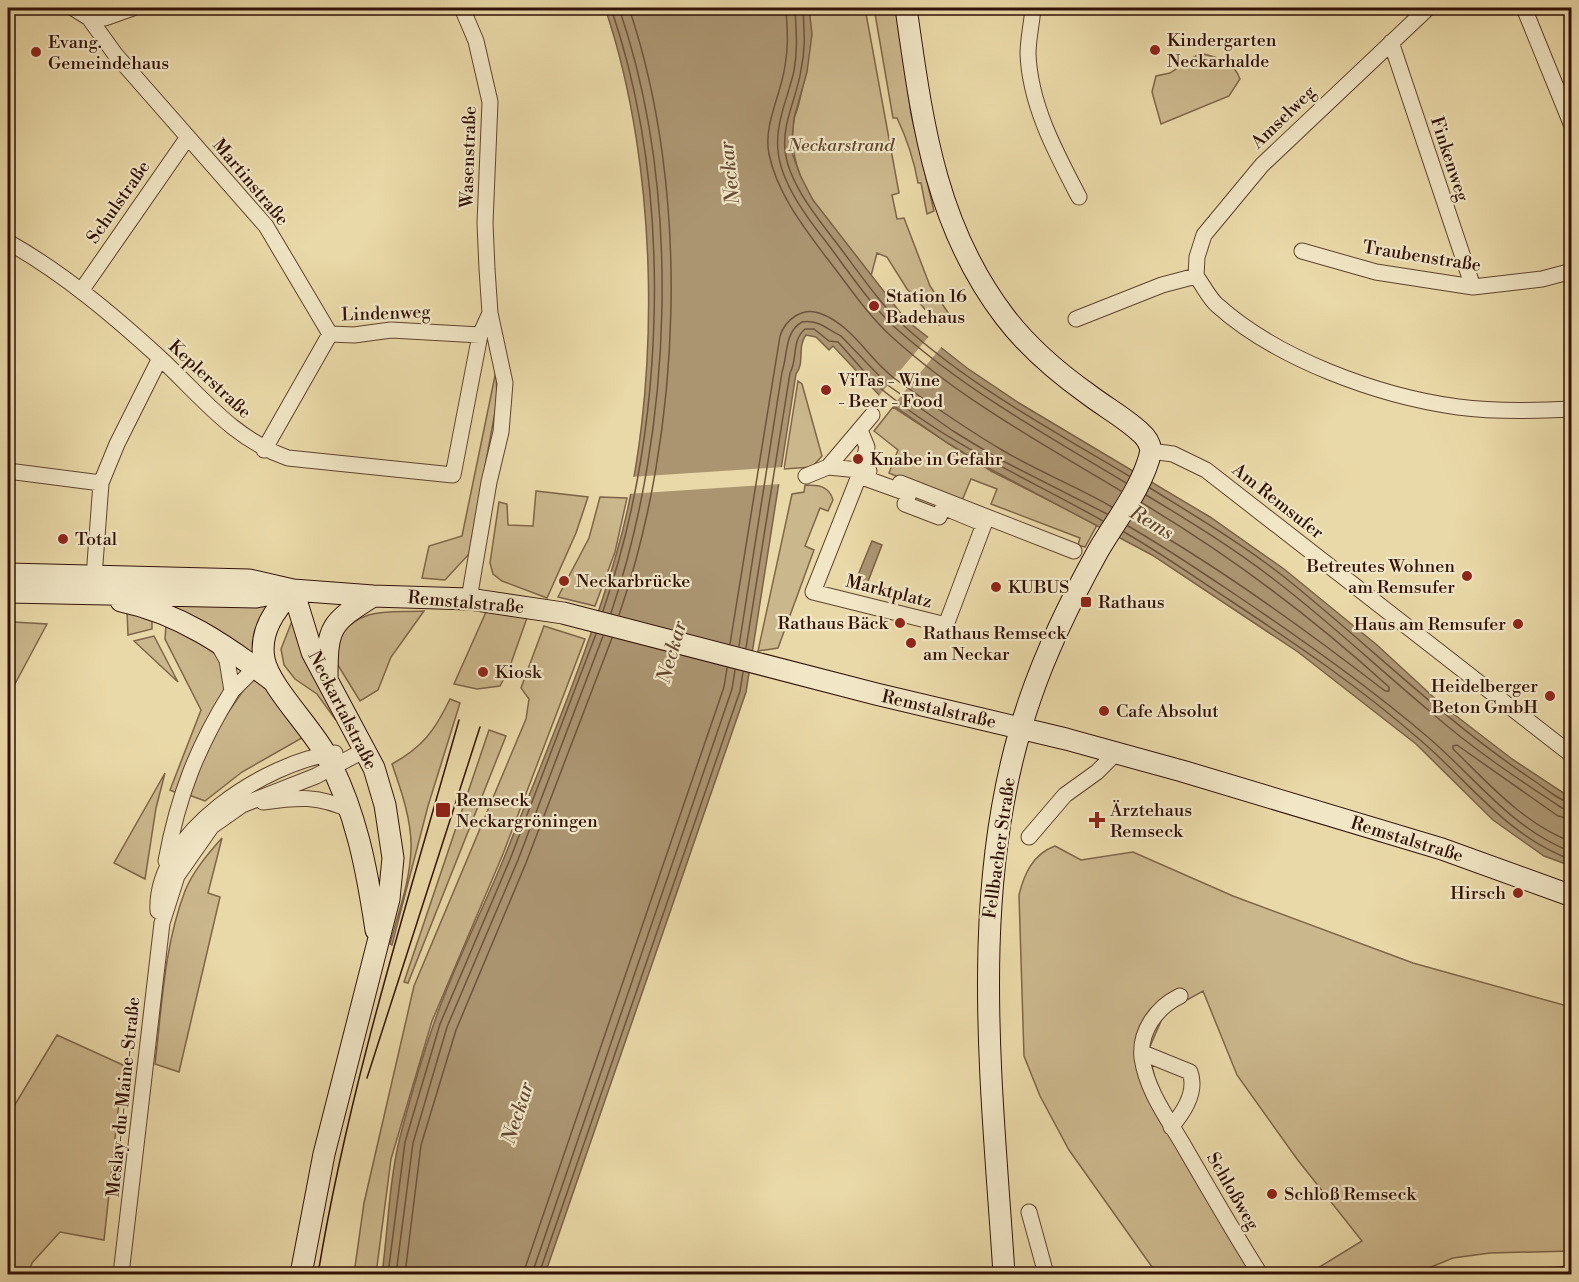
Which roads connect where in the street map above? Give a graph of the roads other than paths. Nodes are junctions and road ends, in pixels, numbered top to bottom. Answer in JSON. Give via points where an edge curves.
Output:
{"nodes":[{"id":1,"x":73,"y":8,"type":"edge"},
{"id":2,"x":133,"y":8,"type":"edge"},
{"id":3,"x":462,"y":8,"type":"edge"},
{"id":4,"x":906,"y":8,"type":"edge"},
{"id":5,"x":1033,"y":8,"type":"edge"},
{"id":6,"x":1428,"y":8,"type":"edge"},
{"id":7,"x":1524,"y":8,"type":"edge"},
{"id":8,"x":89,"y":18,"type":"junction"},
{"id":9,"x":1391,"y":42,"type":"junction"},
{"id":10,"x":1572,"y":126,"type":"edge"},
{"id":11,"x":188,"y":137,"type":"junction"},
{"id":12,"x":1079,"y":197,"type":"dead end"},
{"id":13,"x":8,"y":242,"type":"edge"},
{"id":14,"x":1302,"y":251,"type":"dead end"},
{"id":15,"x":1572,"y":271,"type":"edge"},
{"id":16,"x":1196,"y":276,"type":"junction"},
{"id":17,"x":1473,"y":287,"type":"junction"},
{"id":18,"x":81,"y":291,"type":"junction"},
{"id":19,"x":490,"y":313,"type":"junction"},
{"id":20,"x":1076,"y":319,"type":"dead end"},
{"id":21,"x":330,"y":334,"type":"junction"},
{"id":22,"x":480,"y":334,"type":"junction"},
{"id":23,"x":160,"y":358,"type":"junction"},
{"id":24,"x":1572,"y":409,"type":"edge"},
{"id":25,"x":872,"y":415,"type":"dead end"},
{"id":26,"x":860,"y":430,"type":"junction"},
{"id":27,"x":264,"y":450,"type":"junction"},
{"id":28,"x":1149,"y":456,"type":"junction"},
{"id":29,"x":828,"y":467,"type":"junction"},
{"id":30,"x":857,"y":469,"type":"junction"},
{"id":31,"x":8,"y":471,"type":"edge"},
{"id":32,"x":453,"y":475,"type":"joint"},
{"id":33,"x":806,"y":476,"type":"dead end"},
{"id":34,"x":101,"y":483,"type":"junction"},
{"id":35,"x":971,"y":515,"type":"junction"},
{"id":36,"x":1074,"y":551,"type":"dead end"},
{"id":37,"x":8,"y":574,"type":"edge"},
{"id":38,"x":92,"y":585,"type":"junction"},
{"id":39,"x":815,"y":586,"type":"junction"},
{"id":40,"x":293,"y":590,"type":"junction"},
{"id":41,"x":8,"y":592,"type":"edge"},
{"id":42,"x":373,"y":597,"type":"junction"},
{"id":43,"x":469,"y":599,"type":"junction"},
{"id":44,"x":215,"y":639,"type":"junction"},
{"id":45,"x":259,"y":663,"type":"junction"},
{"id":46,"x":327,"y":682,"type":"junction"},
{"id":47,"x":232,"y":691,"type":"junction"},
{"id":48,"x":1021,"y":728,"type":"junction"},
{"id":49,"x":365,"y":750,"type":"junction"},
{"id":50,"x":1116,"y":753,"type":"junction"},
{"id":51,"x":1572,"y":754,"type":"edge"},
{"id":52,"x":329,"y":761,"type":"junction"},
{"id":53,"x":243,"y":805,"type":"junction"},
{"id":54,"x":352,"y":811,"type":"junction"},
{"id":55,"x":1029,"y":837,"type":"dead end"},
{"id":56,"x":162,"y":878,"type":"junction"},
{"id":57,"x":1572,"y":896,"type":"edge"},
{"id":58,"x":162,"y":923,"type":"junction"},
{"id":59,"x":377,"y":937,"type":"junction"},
{"id":60,"x":1180,"y":996,"type":"dead end"},
{"id":61,"x":1142,"y":1057,"type":"junction"},
{"id":62,"x":1171,"y":1127,"type":"junction"},
{"id":63,"x":1029,"y":1212,"type":"dead end"},
{"id":64,"x":121,"y":1275,"type":"edge"},
{"id":65,"x":301,"y":1275,"type":"edge"},
{"id":66,"x":1004,"y":1275,"type":"edge"},
{"id":67,"x":1046,"y":1275,"type":"edge"},
{"id":68,"x":1260,"y":1275,"type":"edge"}],
"edges":[{"from":1,"to":8,"type":"street"},
{"from":2,"to":8,"type":"street","via":[[105,18]]},
{"from":3,"to":19,"type":"street","name":"Wasenstraße","via":[[476,41],[490,102],[485,223]]},
{"from":4,"to":28,"type":"main road","via":[[935,178],[968,258],[987,292],[1026,342],[1054,368],[1142,433]]},
{"from":5,"to":12,"type":"street","via":[[1028,52],[1031,78],[1054,150]]},
{"from":6,"to":9,"type":"street","name":"Amselweg"},
{"from":7,"to":10,"type":"street"},
{"from":8,"to":11,"type":"street","name":"Martinstraße","via":[[115,54]]},
{"from":9,"to":16,"type":"street","name":"Amselweg","via":[[1262,165],[1223,210],[1204,235]]},
{"from":9,"to":17,"type":"street","name":"Finkenweg"},
{"from":11,"to":18,"type":"street","name":"Schulstraße"},
{"from":11,"to":21,"type":"street","name":"Martinstraße","via":[[266,226]]},
{"from":13,"to":18,"type":"street","name":"Keplerstraße","via":[[48,265]]},
{"from":14,"to":17,"type":"street","name":"Traubenstraße","via":[[1376,272]]},
{"from":15,"to":17,"type":"street","name":"Traubenstraße","via":[[1542,279]]},
{"from":16,"to":20,"type":"street"},
{"from":16,"to":24,"type":"street","via":[[1215,304],[1247,328],[1272,345],[1336,375],[1457,407],[1522,412]]},
{"from":18,"to":23,"type":"street","name":"Keplerstraße"},
{"from":19,"to":22,"type":"street","name":"Wasenstraße"},
{"from":19,"to":43,"type":"street","name":"Wasenstraße","via":[[505,384],[501,432]]},
{"from":21,"to":22,"type":"street","name":"Lindenweg","via":[[391,330]]},
{"from":21,"to":27,"type":"street"},
{"from":22,"to":32,"type":"street","name":"Wasenstraße"},
{"from":23,"to":27,"type":"street","name":"Keplerstraße","via":[[231,428]]},
{"from":23,"to":34,"type":"street"},
{"from":25,"to":26,"type":"street"},
{"from":26,"to":29,"type":"street"},
{"from":26,"to":30,"type":"street","via":[[867,447]]},
{"from":27,"to":32,"type":"street","name":"Keplerstraße","via":[[288,458]]},
{"from":28,"to":48,"type":"main road","name":"Fellbacher Straße","via":[[1083,579],[1045,661]]},
{"from":28,"to":51,"type":"street","name":"Am Remsufer","via":[[1180,456],[1206,470]]},
{"from":29,"to":30,"type":"street","name":"Marktplatz"},
{"from":29,"to":33,"type":"street"},
{"from":30,"to":35,"type":"street","name":"Marktplatz"},
{"from":30,"to":39,"type":"street","via":[[807,584]]},
{"from":31,"to":34,"type":"street"},
{"from":34,"to":38,"type":"street"},
{"from":35,"to":36,"type":"street","name":"Marktplatz"},
{"from":35,"to":39,"type":"street","name":"Marktplatz","via":[[943,507],[939,517],[930,514],[905,504],[909,494],[859,476]]},
{"from":35,"to":39,"type":"street","name":"Marktplatz","via":[[984,524],[946,625],[813,592]]},
{"from":37,"to":38,"type":"main road","name":"Remstalstraße"},
{"from":38,"to":40,"type":"main road","name":"Remstalstraße","via":[[249,580]]},
{"from":38,"to":41,"type":"main road","name":"Remstalstraße"},
{"from":38,"to":44,"type":"main road","via":[[185,622]]},
{"from":40,"to":42,"type":"main road","name":"Remstalstraße"},
{"from":40,"to":45,"type":"main road","via":[[265,630]]},
{"from":40,"to":46,"type":"main road","name":"Neckartalstraße","via":[[312,652]]},
{"from":42,"to":43,"type":"main road","name":"Remstalstraße"},
{"from":42,"to":46,"type":"main road","via":[[337,621],[327,649]]},
{"from":43,"to":48,"type":"main road","name":"Remstalstraße","via":[[563,613]]},
{"from":44,"to":45,"type":"main road"},
{"from":44,"to":47,"type":"street","via":[[227,660]]},
{"from":45,"to":47,"type":"street","name":"Meslay-du-Maine-Straße"},
{"from":45,"to":52,"type":"main road","name":"Neckartalstraße"},
{"from":46,"to":49,"type":"main road","name":"Neckartalstraße"},
{"from":47,"to":56,"type":"street","name":"Meslay-du-Maine-Straße","via":[[210,727],[180,797]]},
{"from":48,"to":50,"type":"main road","name":"Remstalstraße"},
{"from":48,"to":66,"type":"main road","name":"Fellbacher Straße","via":[[1006,784],[989,912],[989,988]]},
{"from":49,"to":52,"type":"street","name":"Meslay-du-Maine-Straße"},
{"from":49,"to":59,"type":"main road","name":"Neckartalstraße","via":[[383,796],[391,835],[393,878]]},
{"from":50,"to":55,"type":"street","via":[[1065,795]]},
{"from":50,"to":57,"type":"main road","name":"Remstalstraße","via":[[1442,849]]},
{"from":52,"to":53,"type":"street","name":"Meslay-du-Maine-Straße"},
{"from":52,"to":54,"type":"main road","name":"Neckartalstraße"},
{"from":52,"to":56,"type":"street","name":"Meslay-du-Maine-Straße","via":[[259,780],[216,809],[183,840]]},
{"from":53,"to":54,"type":"street","name":"Meslay-du-Maine-Straße","via":[[312,797]]},
{"from":53,"to":58,"type":"street","name":"Meslay-du-Maine-Straße","via":[[213,826],[195,848],[177,876]]},
{"from":54,"to":59,"type":"main road","name":"Neckartalstraße"},
{"from":56,"to":58,"type":"street","name":"Meslay-du-Maine-Straße","via":[[157,901]]},
{"from":58,"to":64,"type":"street","name":"Meslay-du-Maine-Straße"},
{"from":59,"to":65,"type":"main road","name":"Neckartalstraße","via":[[324,1154]]},
{"from":60,"to":61,"type":"street","via":[[1164,1004],[1153,1018]]},
{"from":61,"to":62,"type":"street","name":"Schloßweg"},
{"from":61,"to":62,"type":"street","via":[[1148,1055],[1190,1072],[1194,1083],[1190,1097]]},
{"from":62,"to":68,"type":"street","name":"Schloßweg"},
{"from":63,"to":67,"type":"street"}]}
